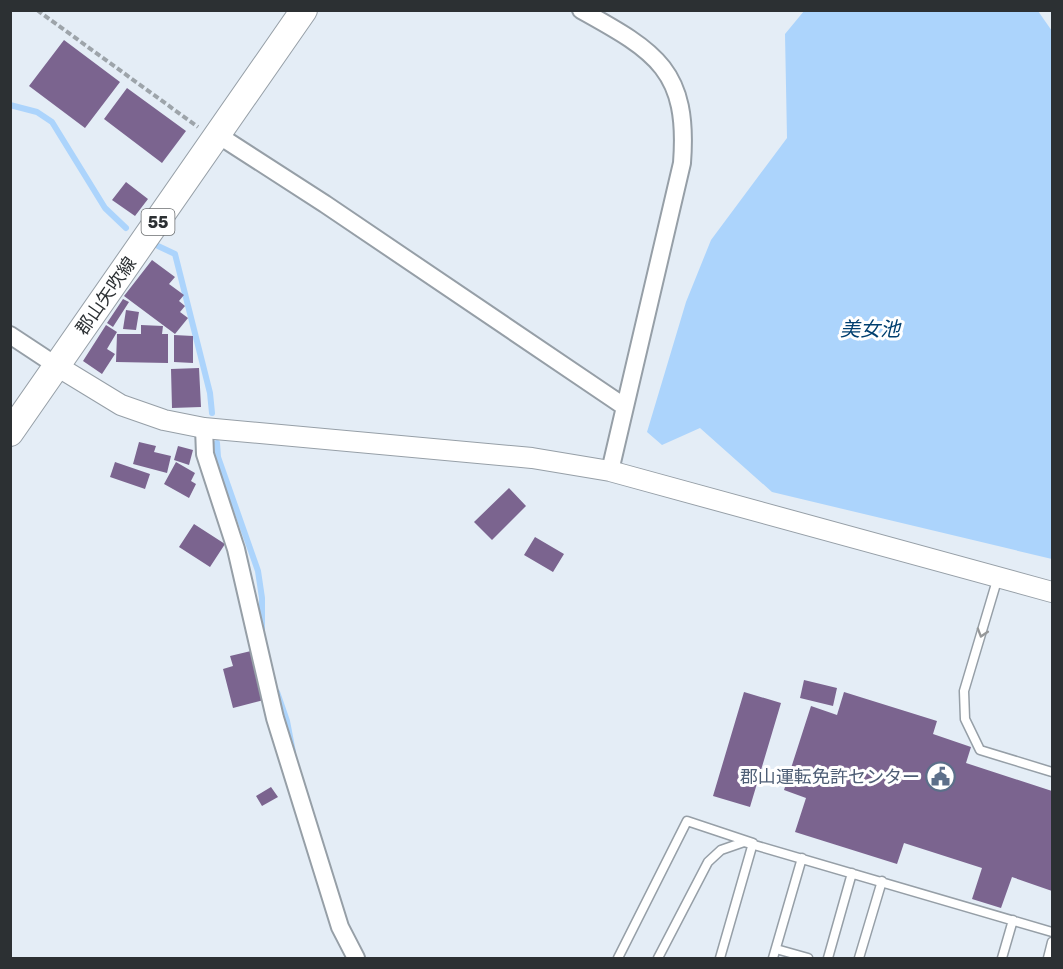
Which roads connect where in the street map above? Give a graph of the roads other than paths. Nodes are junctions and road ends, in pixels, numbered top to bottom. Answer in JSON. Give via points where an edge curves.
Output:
{"nodes":[{"id":1,"x":304,"y":10,"type":"edge"},
{"id":2,"x":581,"y":10,"type":"edge"},
{"id":3,"x":217,"y":137,"type":"junction"},
{"id":4,"x":10,"y":335,"type":"edge"},
{"id":5,"x":57,"y":366,"type":"junction"},
{"id":6,"x":625,"y":407,"type":"junction"},
{"id":7,"x":204,"y":428,"type":"junction"},
{"id":8,"x":10,"y":433,"type":"edge"},
{"id":9,"x":610,"y":471,"type":"junction"},
{"id":10,"x":998,"y":577,"type":"junction"},
{"id":11,"x":1053,"y":592,"type":"edge"},
{"id":12,"x":1053,"y":772,"type":"edge"},
{"id":13,"x":753,"y":843,"type":"junction"},
{"id":14,"x":802,"y":858,"type":"junction"},
{"id":15,"x":852,"y":873,"type":"junction"},
{"id":16,"x":882,"y":881,"type":"junction"},
{"id":17,"x":1013,"y":920,"type":"junction"},
{"id":18,"x":1053,"y":932,"type":"edge"},
{"id":19,"x":1053,"y":942,"type":"edge"},
{"id":20,"x":776,"y":949,"type":"junction"},
{"id":21,"x":356,"y":958,"type":"edge"},
{"id":22,"x":618,"y":958,"type":"edge"},
{"id":23,"x":658,"y":958,"type":"edge"},
{"id":24,"x":720,"y":958,"type":"edge"},
{"id":25,"x":773,"y":958,"type":"edge"},
{"id":26,"x":808,"y":958,"type":"edge"},
{"id":27,"x":828,"y":958,"type":"edge"},
{"id":28,"x":859,"y":958,"type":"edge"},
{"id":29,"x":1002,"y":958,"type":"edge"},
{"id":30,"x":1048,"y":958,"type":"edge"}],
"edges":[{"from":1,"to":3,"type":"main road","name":"郡山矢吹線","number":"55"},
{"from":2,"to":6,"type":"street","via":[[638,44],[657,61],[677,90],[684,129],[682,163]]},
{"from":3,"to":5,"type":"main road","name":"郡山矢吹線","number":"55"},
{"from":3,"to":6,"type":"street","via":[[325,204]]},
{"from":4,"to":5,"type":"street"},
{"from":5,"to":7,"type":"street","via":[[121,405]]},
{"from":5,"to":8,"type":"main road","name":"郡山矢吹線","number":"55"},
{"from":6,"to":9,"type":"street"},
{"from":7,"to":9,"type":"street","via":[[532,458]]},
{"from":7,"to":21,"type":"street","via":[[205,454],[236,549],[275,718],[340,927]]},
{"from":9,"to":10,"type":"street"},
{"from":10,"to":11,"type":"street"},
{"from":10,"to":12,"type":"lane","one_way":true,"via":[[964,691],[965,719],[980,750]]},
{"from":13,"to":14,"type":"lane"},
{"from":13,"to":22,"type":"lane","via":[[687,821]]},
{"from":13,"to":23,"type":"lane","via":[[737,843],[708,861]]},
{"from":13,"to":24,"type":"lane"},
{"from":14,"to":15,"type":"lane"},
{"from":14,"to":20,"type":"lane"},
{"from":15,"to":16,"type":"lane"},
{"from":15,"to":27,"type":"lane"},
{"from":16,"to":17,"type":"lane"},
{"from":16,"to":28,"type":"lane"},
{"from":17,"to":18,"type":"lane"},
{"from":17,"to":29,"type":"lane"},
{"from":19,"to":30,"type":"lane"},
{"from":20,"to":25,"type":"lane"},
{"from":20,"to":26,"type":"lane"}]}
